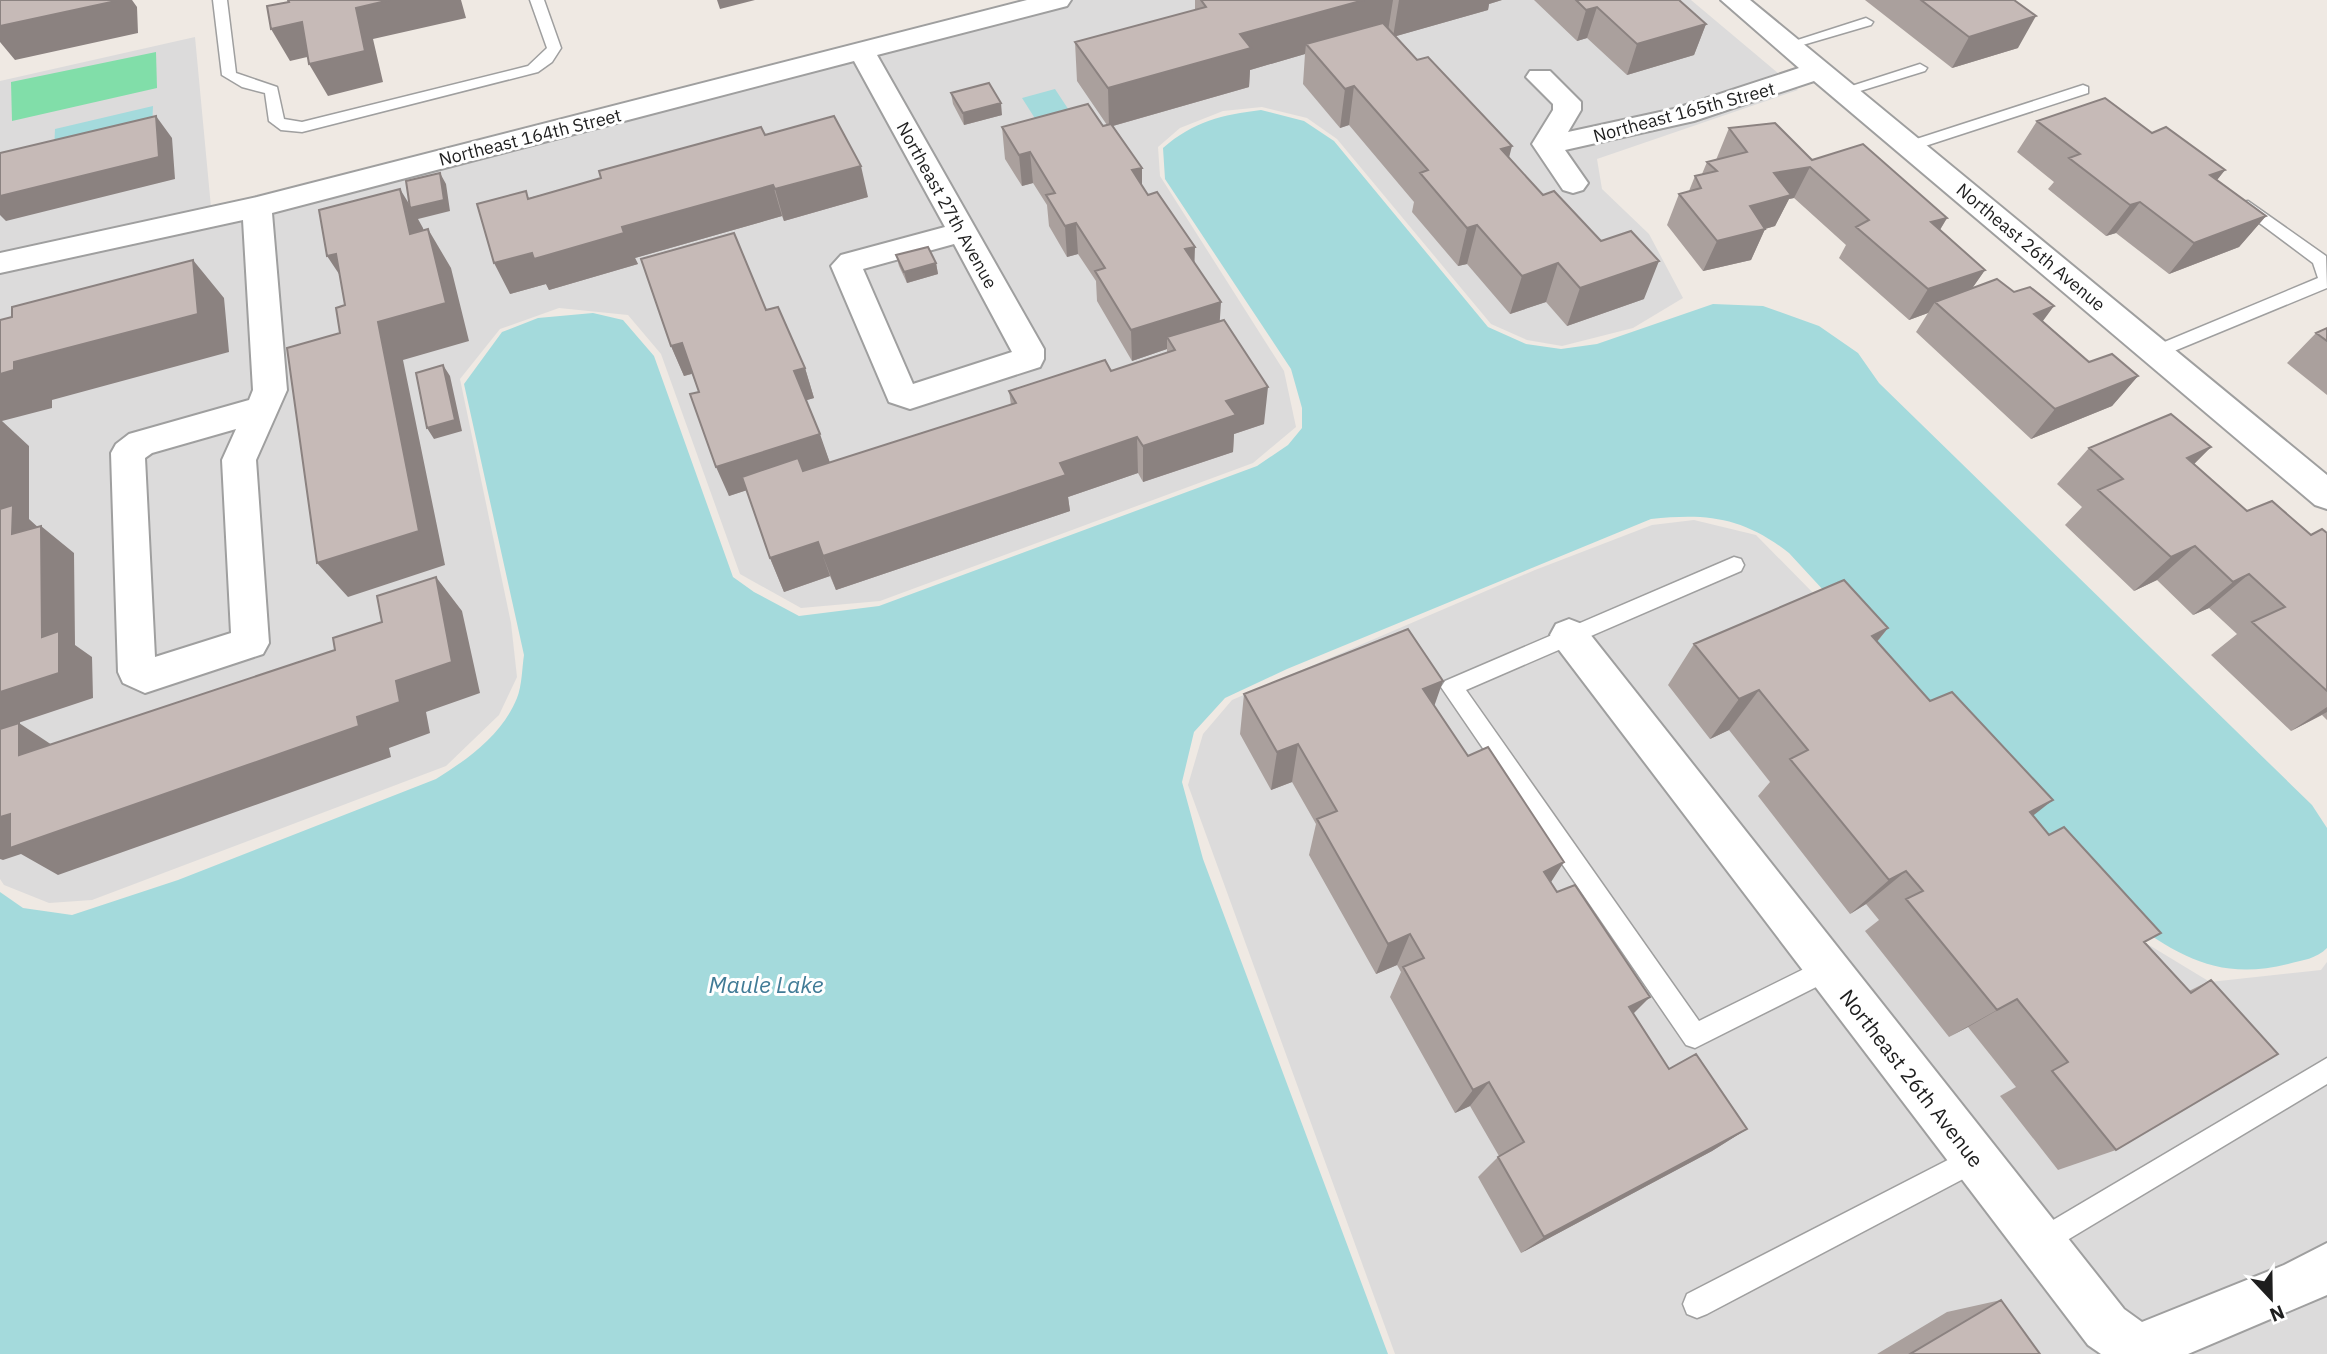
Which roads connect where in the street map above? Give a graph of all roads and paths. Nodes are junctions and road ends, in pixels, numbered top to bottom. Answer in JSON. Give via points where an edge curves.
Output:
{"nodes":[{"id":1,"x":220,"y":0,"type":"edge"},
{"id":2,"x":537,"y":0,"type":"edge"},
{"id":3,"x":1058,"y":0,"type":"edge"},
{"id":4,"x":1734,"y":0,"type":"edge"},
{"id":5,"x":1866,"y":22,"type":"dead end"},
{"id":6,"x":1788,"y":45,"type":"junction"},
{"id":7,"x":862,"y":52,"type":"junction"},
{"id":8,"x":1920,"y":68,"type":"dead end"},
{"id":9,"x":1819,"y":71,"type":"junction"},
{"id":10,"x":1540,"y":77,"type":"dead end"},
{"id":11,"x":2084,"y":90,"type":"dead end"},
{"id":12,"x":1844,"y":91,"type":"junction"},
{"id":13,"x":1546,"y":144,"type":"junction"},
{"id":14,"x":1910,"y":146,"type":"junction"},
{"id":15,"x":1573,"y":183,"type":"dead end"},
{"id":16,"x":2248,"y":206,"type":"edge"},
{"id":17,"x":257,"y":207,"type":"junction"},
{"id":18,"x":962,"y":232,"type":"junction"},
{"id":19,"x":0,"y":262,"type":"edge"},
{"id":20,"x":2156,"y":352,"type":"junction"},
{"id":21,"x":262,"y":409,"type":"junction"},
{"id":22,"x":2327,"y":495,"type":"edge"},
{"id":23,"x":1734,"y":565,"type":"dead end"},
{"id":24,"x":1569,"y":635,"type":"junction"},
{"id":25,"x":1828,"y":969,"type":"junction"},
{"id":26,"x":2327,"y":1070,"type":"edge"},
{"id":27,"x":1975,"y":1159,"type":"junction"},
{"id":28,"x":2040,"y":1242,"type":"junction"},
{"id":29,"x":2327,"y":1268,"type":"edge"},
{"id":30,"x":1697,"y":1304,"type":"dead end"},
{"id":31,"x":2122,"y":1347,"type":"edge"}],
"edges":[{"from":1,"to":2,"type":"lane","via":[[229,75],[272,90],[277,121],[294,127],[533,69],[547,60],[554,48]]},
{"from":3,"to":7,"type":"street","name":"Northeast 164th Street"},
{"from":4,"to":6,"type":"street","name":"Northeast 26th Avenue"},
{"from":5,"to":6,"type":"lane"},
{"from":6,"to":9,"type":"street","name":"Northeast 26th Avenue"},
{"from":7,"to":17,"type":"street","name":"Northeast 164th Street"},
{"from":7,"to":18,"type":"street","name":"Northeast 27th Avenue"},
{"from":8,"to":12,"type":"lane"},
{"from":9,"to":12,"type":"street","name":"Northeast 26th Avenue"},
{"from":9,"to":13,"type":"street","name":"Northeast 165th Street","via":[[1745,99],[1604,137]]},
{"from":10,"to":13,"type":"street","via":[[1567,102],[1567,110]]},
{"from":11,"to":14,"type":"lane"},
{"from":12,"to":14,"type":"street","name":"Northeast 26th Avenue"},
{"from":13,"to":15,"type":"street"},
{"from":14,"to":20,"type":"street","name":"Northeast 26th Avenue"},
{"from":16,"to":20,"type":"lane","via":[[2320,260],[2327,281]]},
{"from":17,"to":19,"type":"street","name":"Northeast 164th Street"},
{"from":17,"to":21,"type":"street","via":[[270,390]]},
{"from":18,"to":18,"type":"street","name":"Northeast 27th Avenue","via":[[846,266],[901,393],[910,397],[1028,359],[1028,349]]},
{"from":20,"to":22,"type":"street","name":"Northeast 26th Avenue"},
{"from":21,"to":21,"type":"street","via":[[141,443],[128,453],[137,672],[145,677],[250,643],[239,460]]},
{"from":23,"to":24,"type":"lane"},
{"from":24,"to":25,"type":"street","name":"Northeast 26th Avenue"},
{"from":24,"to":25,"type":"lane","via":[[1452,687],[1695,1036]]},
{"from":25,"to":27,"type":"street","name":"Northeast 26th Avenue"},
{"from":26,"to":28,"type":"lane"},
{"from":27,"to":28,"type":"street","name":"Northeast 26th Avenue"},
{"from":27,"to":30,"type":"lane"},
{"from":28,"to":31,"type":"street","name":"Northeast 26th Avenue"},
{"from":29,"to":31,"type":"street","name":"Northeast 26th Avenue","via":[[2138,1349]]}]}
